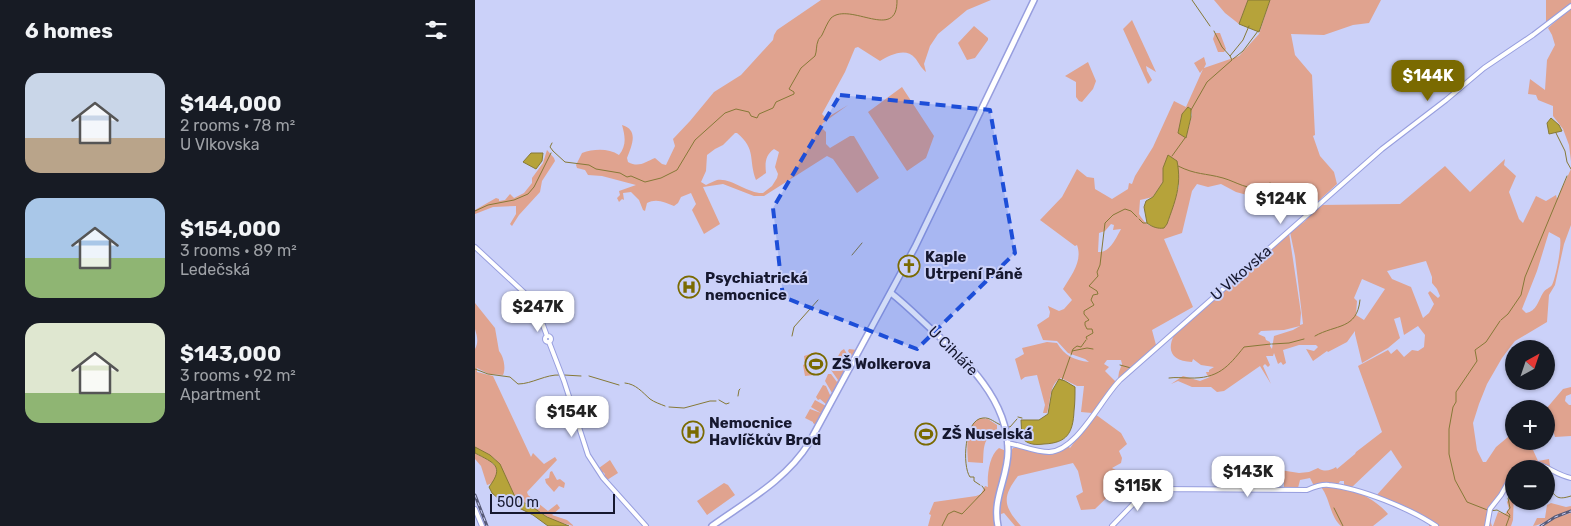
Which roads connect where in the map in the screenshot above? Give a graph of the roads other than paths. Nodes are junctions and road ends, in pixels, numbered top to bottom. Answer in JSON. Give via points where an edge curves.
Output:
{"nodes":[{"id":1,"x":1034,"y":0,"type":"edge"},
{"id":2,"x":1571,"y":6,"type":"edge"},
{"id":3,"x":475,"y":247,"type":"edge"},
{"id":4,"x":896,"y":284,"type":"junction"},
{"id":5,"x":891,"y":293,"type":"junction"},
{"id":6,"x":885,"y":304,"type":"junction"},
{"id":7,"x":905,"y":305,"type":"junction"},
{"id":8,"x":1007,"y":443,"type":"junction"},
{"id":9,"x":1555,"y":471,"type":"edge"},
{"id":10,"x":1571,"y":478,"type":"edge"},
{"id":11,"x":1505,"y":488,"type":"edge"},
{"id":12,"x":475,"y":509,"type":"edge"},
{"id":13,"x":482,"y":526,"type":"edge"},
{"id":14,"x":646,"y":526,"type":"edge"},
{"id":15,"x":712,"y":526,"type":"edge"},
{"id":16,"x":998,"y":526,"type":"edge"},
{"id":17,"x":1112,"y":526,"type":"edge"},
{"id":18,"x":1435,"y":526,"type":"edge"},
{"id":19,"x":1487,"y":526,"type":"edge"}],
"edges":[{"from":1,"to":4,"type":"main road"},
{"from":2,"to":8,"type":"main road","name":"U Vlkovska","via":[[1484,68],[1374,155],[1125,375],[1068,445],[1054,451]]},
{"from":3,"to":14,"type":"main road","via":[[536,306],[547,336],[551,338],[549,342],[588,455],[603,478]]},
{"from":4,"to":5,"type":"main road"},
{"from":4,"to":7,"type":"main road","via":[[895,294]]},
{"from":5,"to":6,"type":"main road"},
{"from":5,"to":7,"type":"main road","name":"U Cihláře"},
{"from":6,"to":7,"type":"main road","via":[[893,299]]},
{"from":6,"to":15,"type":"main road","via":[[799,458],[769,486]]},
{"from":7,"to":8,"type":"main road","name":"U Cihláře","via":[[976,373],[995,403]]},
{"from":8,"to":16,"type":"main road","name":"U Cihláře","via":[[1007,461],[997,505]]},
{"from":9,"to":10,"type":"main road"},
{"from":11,"to":19,"type":"main road","via":[[1490,510]]},
{"from":12,"to":13,"type":"main road"},
{"from":17,"to":18,"type":"main road","via":[[1139,498],[1158,489],[1307,490],[1328,484],[1354,490],[1419,515]]}]}
